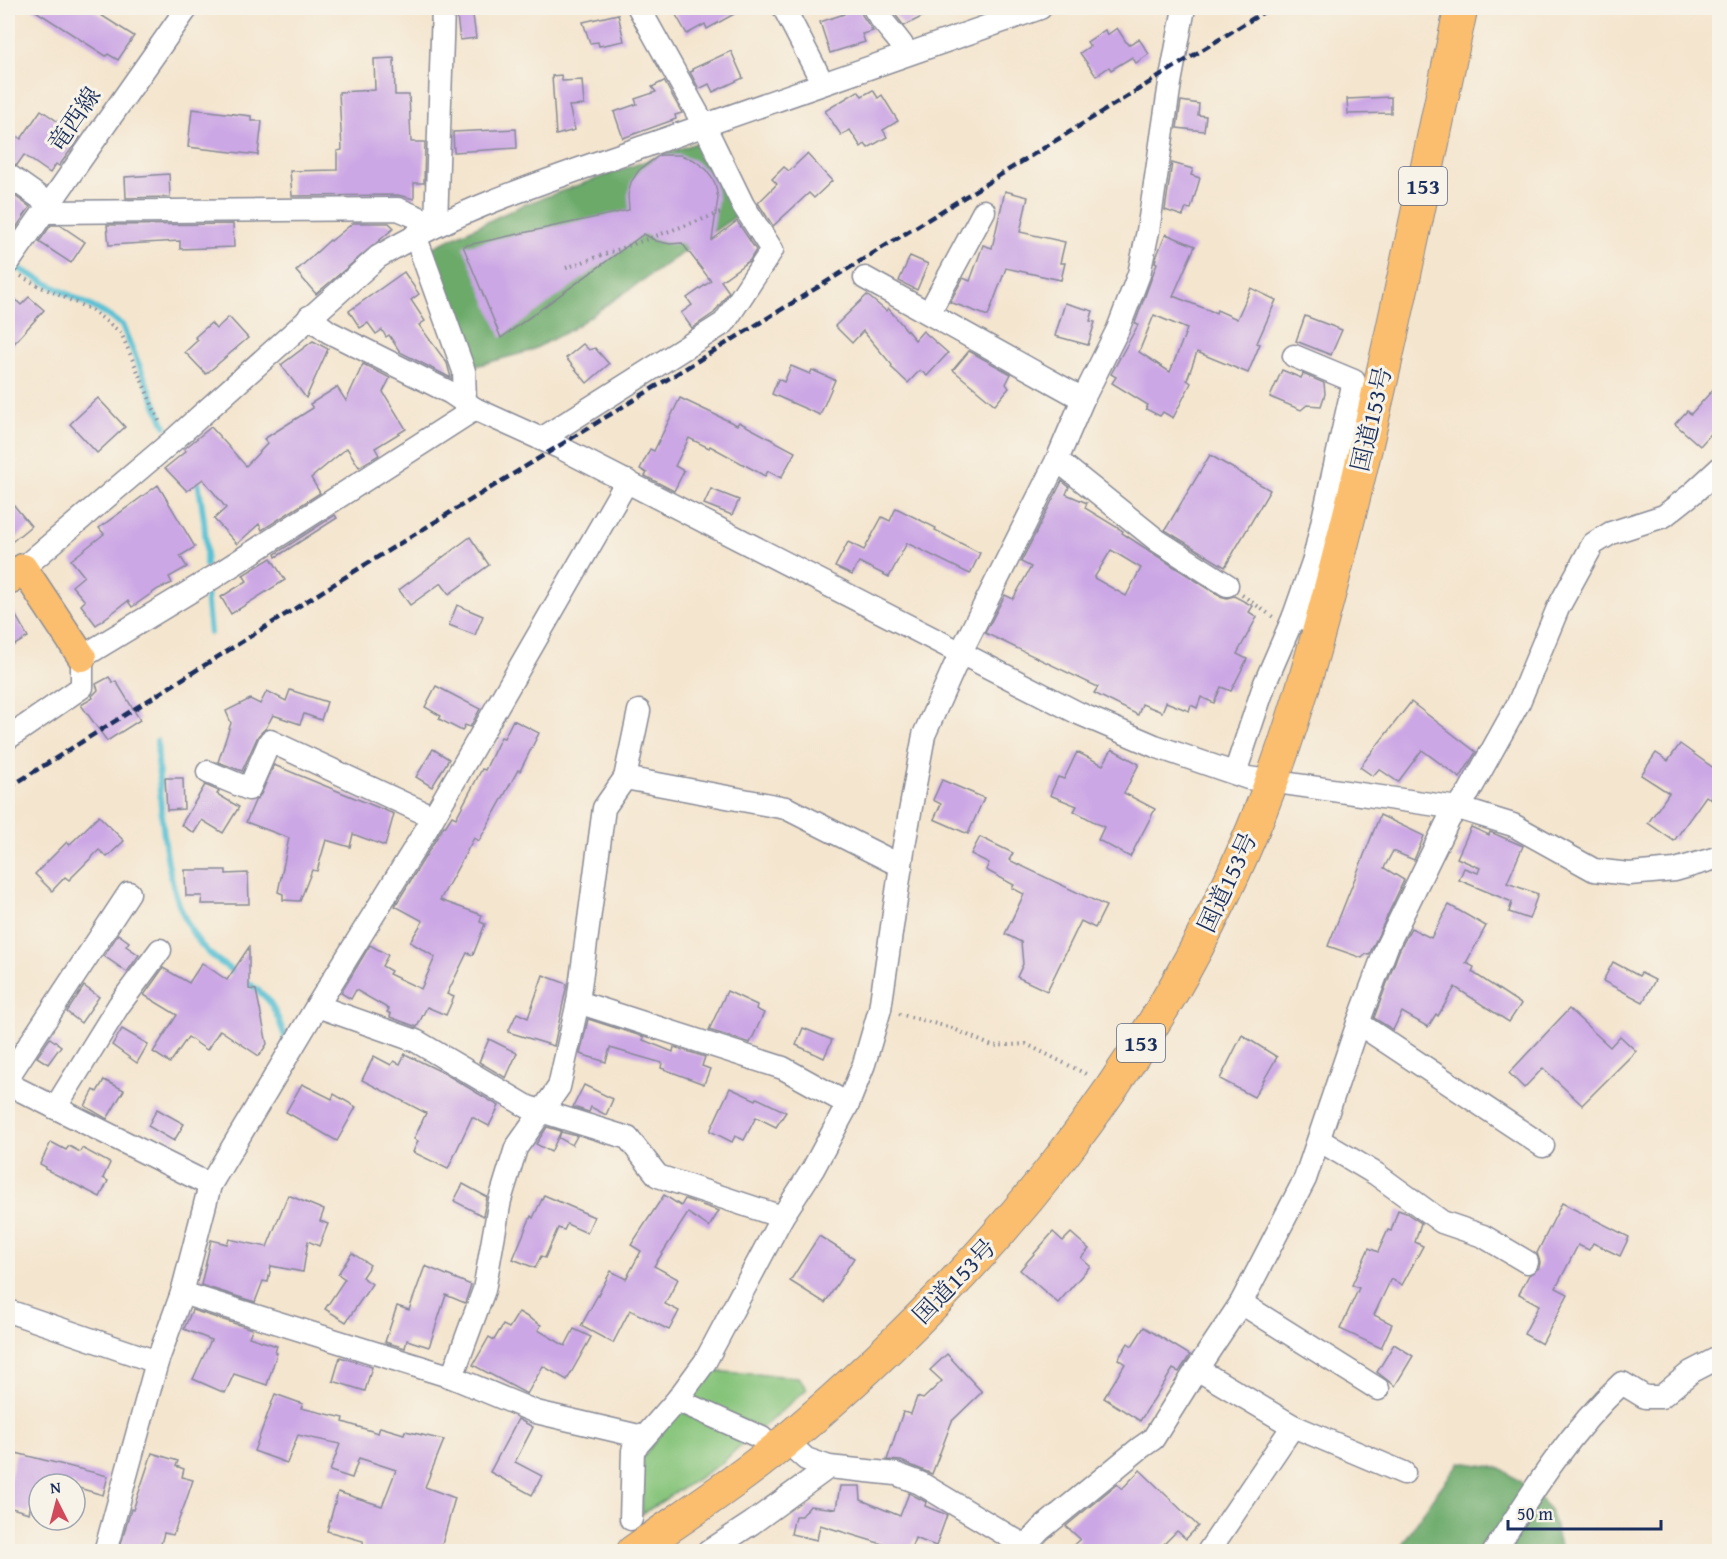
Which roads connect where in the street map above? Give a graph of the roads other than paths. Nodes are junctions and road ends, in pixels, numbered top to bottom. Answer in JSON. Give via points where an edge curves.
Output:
{"nodes":[{"id":1,"x":186,"y":8,"type":"edge"},
{"id":2,"x":443,"y":8,"type":"edge"},
{"id":3,"x":639,"y":8,"type":"edge"},
{"id":4,"x":784,"y":8,"type":"edge"},
{"id":5,"x":874,"y":8,"type":"edge"},
{"id":6,"x":1040,"y":8,"type":"edge"},
{"id":7,"x":1184,"y":8,"type":"edge"},
{"id":8,"x":1461,"y":8,"type":"edge"},
{"id":9,"x":907,"y":53,"type":"junction"},
{"id":10,"x":822,"y":82,"type":"junction"},
{"id":11,"x":704,"y":125,"type":"junction"},
{"id":12,"x":8,"y":175,"type":"edge"},
{"id":13,"x":47,"y":208,"type":"junction"},
{"id":14,"x":984,"y":211,"type":"dead end"},
{"id":15,"x":436,"y":225,"type":"junction"},
{"id":16,"x":415,"y":235,"type":"junction"},
{"id":17,"x":12,"y":268,"type":"edge"},
{"id":18,"x":865,"y":278,"type":"dead end"},
{"id":19,"x":929,"y":313,"type":"junction"},
{"id":20,"x":309,"y":317,"type":"junction"},
{"id":21,"x":1294,"y":356,"type":"dead end"},
{"id":22,"x":1083,"y":399,"type":"junction"},
{"id":23,"x":470,"y":405,"type":"junction"},
{"id":24,"x":541,"y":439,"type":"junction"},
{"id":25,"x":1057,"y":460,"type":"junction"},
{"id":26,"x":1719,"y":468,"type":"edge"},
{"id":27,"x":627,"y":481,"type":"junction"},
{"id":28,"x":15,"y":575,"type":"edge"},
{"id":29,"x":1227,"y":585,"type":"road end"},
{"id":30,"x":1301,"y":622,"type":"junction"},
{"id":31,"x":961,"y":652,"type":"junction"},
{"id":32,"x":82,"y":657,"type":"junction"},
{"id":33,"x":639,"y":711,"type":"dead end"},
{"id":34,"x":8,"y":738,"type":"edge"},
{"id":35,"x":208,"y":772,"type":"dead end"},
{"id":36,"x":1235,"y":773,"type":"junction"},
{"id":37,"x":624,"y":778,"type":"junction"},
{"id":38,"x":1271,"y":782,"type":"junction"},
{"id":39,"x":1458,"y":808,"type":"junction"},
{"id":40,"x":433,"y":817,"type":"junction"},
{"id":41,"x":1719,"y":857,"type":"edge"},
{"id":42,"x":901,"y":867,"type":"junction"},
{"id":43,"x":129,"y":893,"type":"dead end"},
{"id":44,"x":160,"y":950,"type":"dead end"},
{"id":45,"x":578,"y":1002,"type":"junction"},
{"id":46,"x":316,"y":1006,"type":"junction"},
{"id":47,"x":1358,"y":1023,"type":"junction"},
{"id":48,"x":8,"y":1077,"type":"edge"},
{"id":49,"x":8,"y":1084,"type":"edge"},
{"id":50,"x":848,"y":1104,"type":"junction"},
{"id":51,"x":55,"y":1108,"type":"junction"},
{"id":52,"x":542,"y":1111,"type":"junction"},
{"id":53,"x":1318,"y":1140,"type":"junction"},
{"id":54,"x":1543,"y":1146,"type":"dead end"},
{"id":55,"x":210,"y":1185,"type":"junction"},
{"id":56,"x":782,"y":1217,"type":"junction"},
{"id":57,"x":1527,"y":1262,"type":"dead end"},
{"id":58,"x":182,"y":1293,"type":"junction"},
{"id":59,"x":1241,"y":1303,"type":"junction"},
{"id":60,"x":8,"y":1311,"type":"edge"},
{"id":61,"x":1719,"y":1357,"type":"edge"},
{"id":62,"x":157,"y":1362,"type":"junction"},
{"id":63,"x":1197,"y":1369,"type":"junction"},
{"id":64,"x":452,"y":1377,"type":"junction"},
{"id":65,"x":1378,"y":1389,"type":"dead end"},
{"id":66,"x":677,"y":1400,"type":"junction"},
{"id":67,"x":1293,"y":1426,"type":"junction"},
{"id":68,"x":643,"y":1437,"type":"junction"},
{"id":69,"x":780,"y":1446,"type":"junction"},
{"id":70,"x":829,"y":1467,"type":"junction"},
{"id":71,"x":1404,"y":1473,"type":"dead end"},
{"id":72,"x":631,"y":1520,"type":"dead end"},
{"id":73,"x":1027,"y":1549,"type":"edge"},
{"id":74,"x":105,"y":1551,"type":"edge"},
{"id":75,"x":633,"y":1551,"type":"edge"},
{"id":76,"x":708,"y":1551,"type":"edge"},
{"id":77,"x":1208,"y":1551,"type":"edge"},
{"id":78,"x":1494,"y":1551,"type":"edge"}],
"edges":[{"from":1,"to":13,"type":"street","name":"竜西線"},
{"from":2,"to":15,"type":"street"},
{"from":3,"to":11,"type":"street"},
{"from":4,"to":10,"type":"street"},
{"from":5,"to":9,"type":"street"},
{"from":6,"to":9,"type":"street"},
{"from":7,"to":22,"type":"street","via":[[1139,274],[1118,329]]},
{"from":8,"to":30,"type":"highway","name":"国道153号","number":"153","via":[[1360,470]]},
{"from":9,"to":10,"type":"street"},
{"from":10,"to":11,"type":"street"},
{"from":11,"to":15,"type":"street"},
{"from":11,"to":24,"type":"street","via":[[743,205],[772,250],[724,323]]},
{"from":12,"to":13,"type":"street"},
{"from":13,"to":15,"type":"street","via":[[398,209]]},
{"from":13,"to":17,"type":"street","name":"竜西線"},
{"from":14,"to":19,"type":"street"},
{"from":15,"to":16,"type":"street"},
{"from":16,"to":20,"type":"street","via":[[378,257]]},
{"from":16,"to":23,"type":"street","via":[[459,355]]},
{"from":18,"to":19,"type":"street"},
{"from":19,"to":22,"type":"street"},
{"from":20,"to":23,"type":"street","via":[[329,332]]},
{"from":20,"to":28,"type":"street","via":[[169,444]]},
{"from":21,"to":30,"type":"street","via":[[1354,381]]},
{"from":22,"to":25,"type":"street"},
{"from":23,"to":24,"type":"street"},
{"from":23,"to":32,"type":"street","via":[[214,577]]},
{"from":24,"to":27,"type":"street"},
{"from":25,"to":29,"type":"street","via":[[1158,541]]},
{"from":25,"to":31,"type":"street"},
{"from":26,"to":39,"type":"street","via":[[1664,516],[1611,533],[1593,544],[1558,608],[1519,702]]},
{"from":27,"to":31,"type":"street"},
{"from":27,"to":40,"type":"street"},
{"from":28,"to":32,"type":"main road"},
{"from":30,"to":36,"type":"street","via":[[1265,684]]},
{"from":30,"to":38,"type":"highway","name":"国道153号","number":"153","via":[[1293,723]]},
{"from":31,"to":36,"type":"street","via":[[1078,713],[1155,746]]},
{"from":31,"to":42,"type":"street","via":[[924,735]]},
{"from":32,"to":34,"type":"street","via":[[82,687]]},
{"from":33,"to":37,"type":"street"},
{"from":35,"to":40,"type":"street","via":[[249,789],[270,741]]},
{"from":36,"to":38,"type":"street"},
{"from":37,"to":42,"type":"street","via":[[786,808]]},
{"from":37,"to":45,"type":"street","via":[[604,808]]},
{"from":38,"to":39,"type":"street"},
{"from":38,"to":69,"type":"highway","name":"国道153号","number":"153","via":[[1252,831],[1185,971],[1112,1088],[1062,1157],[991,1243],[919,1319]]},
{"from":39,"to":41,"type":"street","via":[[1514,825],[1594,870],[1629,874],[1676,870]]},
{"from":39,"to":47,"type":"street","via":[[1387,946]]},
{"from":40,"to":46,"type":"street"},
{"from":42,"to":50,"type":"street","via":[[880,1009]]},
{"from":43,"to":48,"type":"street"},
{"from":44,"to":51,"type":"street","via":[[119,1005]]},
{"from":45,"to":50,"type":"street","via":[[783,1068]]},
{"from":45,"to":52,"type":"street","via":[[559,1087]]},
{"from":46,"to":52,"type":"street","via":[[416,1041],[528,1107]]},
{"from":46,"to":55,"type":"street"},
{"from":47,"to":53,"type":"street"},
{"from":47,"to":54,"type":"street"},
{"from":49,"to":51,"type":"street"},
{"from":50,"to":56,"type":"street"},
{"from":51,"to":55,"type":"street"},
{"from":52,"to":56,"type":"street","via":[[628,1138],[658,1176]]},
{"from":52,"to":64,"type":"street","via":[[516,1148],[500,1200],[484,1290]]},
{"from":53,"to":57,"type":"street","via":[[1376,1174],[1442,1221],[1483,1236]]},
{"from":53,"to":59,"type":"street","via":[[1305,1179]]},
{"from":55,"to":58,"type":"street"},
{"from":56,"to":66,"type":"street","via":[[705,1362]]},
{"from":58,"to":62,"type":"street"},
{"from":58,"to":64,"type":"street"},
{"from":59,"to":63,"type":"street"},
{"from":59,"to":65,"type":"street"},
{"from":60,"to":62,"type":"street"},
{"from":61,"to":78,"type":"street","via":[[1691,1372],[1661,1397],[1645,1397],[1622,1383],[1566,1444]]},
{"from":62,"to":74,"type":"street"},
{"from":63,"to":67,"type":"street"},
{"from":63,"to":73,"type":"street","via":[[1153,1439],[1040,1530]]},
{"from":64,"to":68,"type":"street","via":[[536,1412]]},
{"from":66,"to":68,"type":"street"},
{"from":66,"to":69,"type":"street"},
{"from":67,"to":71,"type":"street"},
{"from":67,"to":77,"type":"street"},
{"from":68,"to":72,"type":"street","via":[[633,1450]]},
{"from":69,"to":70,"type":"street"},
{"from":69,"to":75,"type":"highway","name":"国道153号","number":"153"},
{"from":70,"to":73,"type":"street","via":[[896,1474],[920,1483]]},
{"from":70,"to":76,"type":"street"}]}
